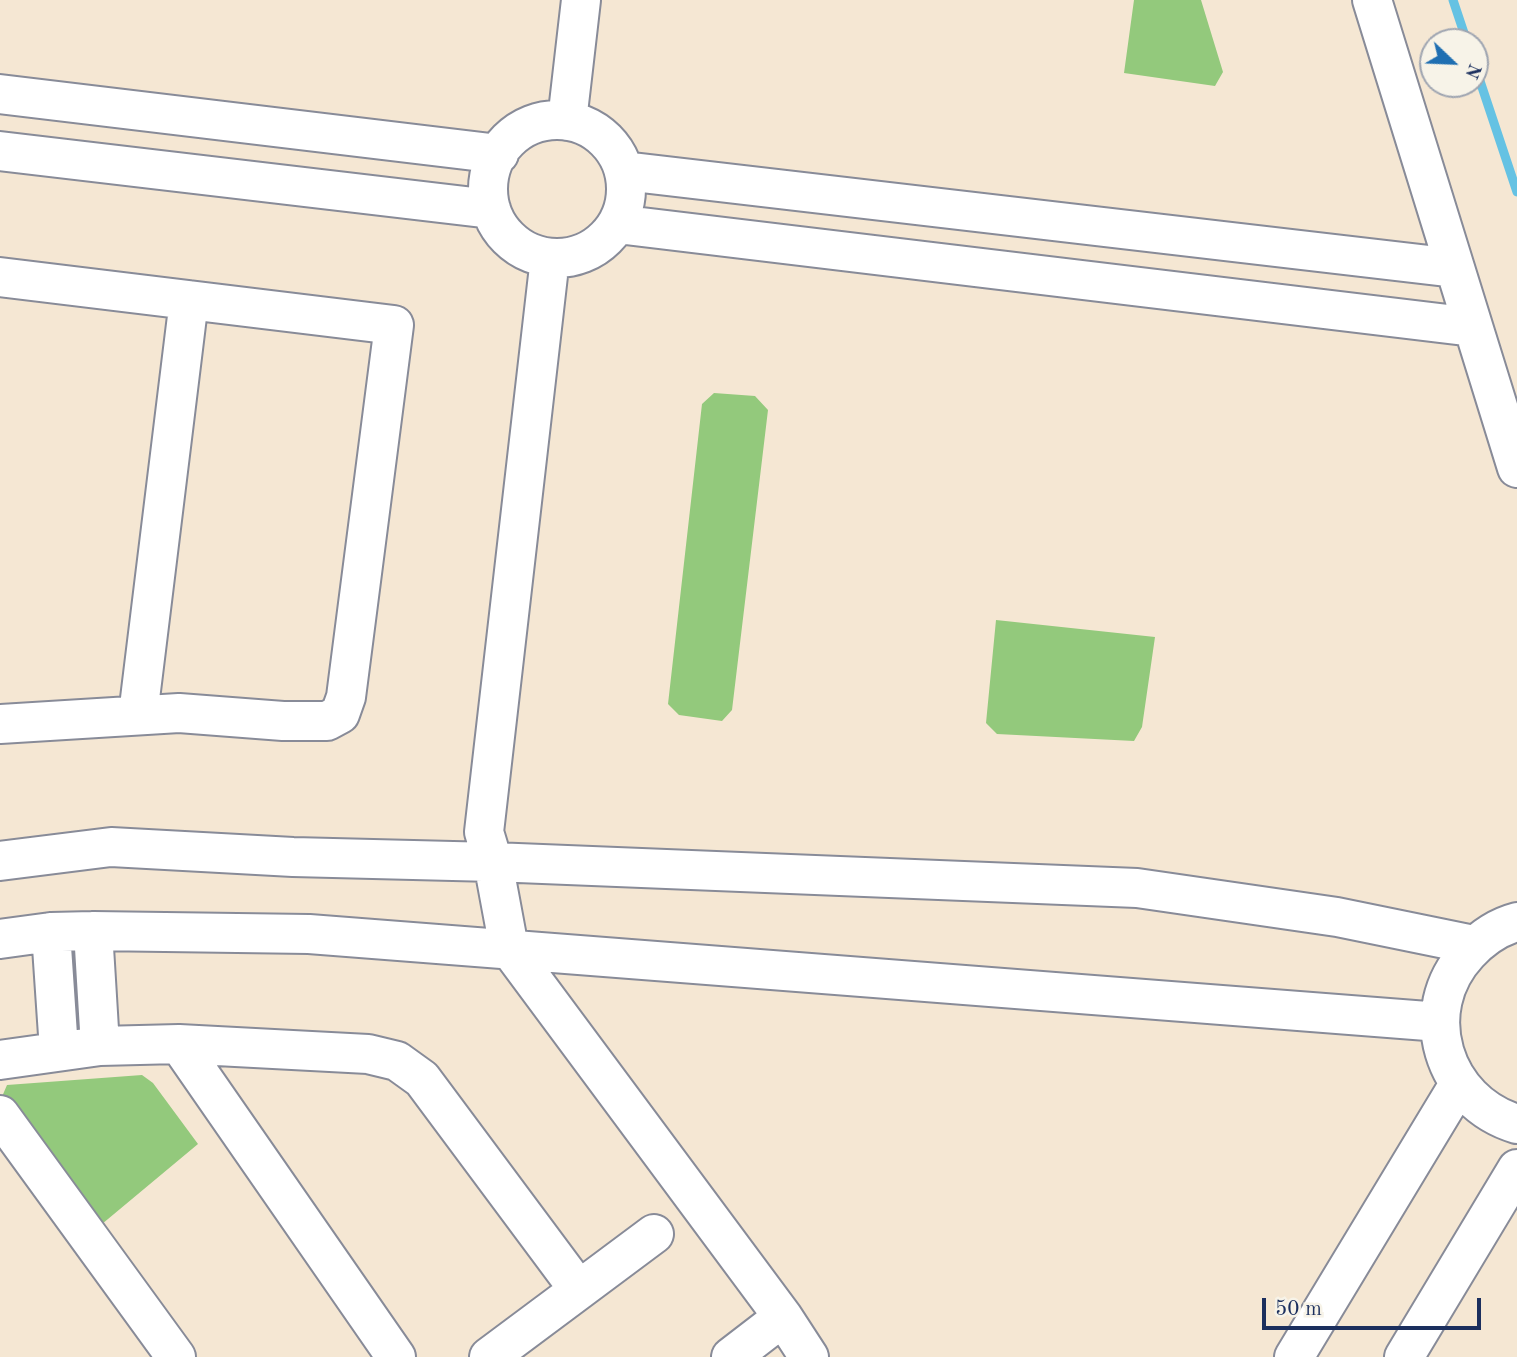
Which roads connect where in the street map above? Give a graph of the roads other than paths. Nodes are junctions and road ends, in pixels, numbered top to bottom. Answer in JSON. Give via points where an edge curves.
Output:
{"nodes":[{"id":1,"x":581,"y":0,"type":"edge"},
{"id":2,"x":1372,"y":0,"type":"edge"},
{"id":3,"x":9,"y":95,"type":"edge"},
{"id":4,"x":567,"y":121,"type":"junction"},
{"id":5,"x":5,"y":151,"type":"edge"},
{"id":6,"x":499,"y":153,"type":"junction"},
{"id":7,"x":624,"y":171,"type":"junction"},
{"id":8,"x":491,"y":209,"type":"junction"},
{"id":9,"x":617,"y":224,"type":"junction"},
{"id":10,"x":550,"y":258,"type":"junction"},
{"id":11,"x":1455,"y":268,"type":"junction"},
{"id":12,"x":0,"y":277,"type":"edge"},
{"id":13,"x":189,"y":300,"type":"junction"},
{"id":14,"x":1473,"y":327,"type":"junction"},
{"id":15,"x":1517,"y":468,"type":"edge"},
{"id":16,"x":138,"y":715,"type":"junction"},
{"id":17,"x":0,"y":724,"type":"edge"},
{"id":18,"x":0,"y":861,"type":"edge"},
{"id":19,"x":493,"y":862,"type":"junction"},
{"id":20,"x":1517,"y":922,"type":"edge"},
{"id":21,"x":93,"y":930,"type":"junction"},
{"id":22,"x":51,"y":932,"type":"junction"},
{"id":23,"x":0,"y":939,"type":"edge"},
{"id":24,"x":1474,"y":945,"type":"junction"},
{"id":25,"x":509,"y":948,"type":"junction"},
{"id":26,"x":1440,"y":1022,"type":"junction"},
{"id":27,"x":179,"y":1044,"type":"junction"},
{"id":28,"x":100,"y":1046,"type":"junction"},
{"id":29,"x":59,"y":1050,"type":"junction"},
{"id":30,"x":0,"y":1060,"type":"edge"},
{"id":31,"x":1459,"y":1084,"type":"junction"},
{"id":32,"x":0,"y":1115,"type":"edge"},
{"id":33,"x":1517,"y":1124,"type":"edge"},
{"id":34,"x":1517,"y":1169,"type":"edge"},
{"id":35,"x":654,"y":1234,"type":"dead end"},
{"id":36,"x":579,"y":1290,"type":"junction"},
{"id":37,"x":783,"y":1317,"type":"junction"},
{"id":38,"x":176,"y":1357,"type":"edge"},
{"id":39,"x":396,"y":1357,"type":"edge"},
{"id":40,"x":489,"y":1357,"type":"edge"},
{"id":41,"x":731,"y":1357,"type":"edge"},
{"id":42,"x":809,"y":1357,"type":"edge"},
{"id":43,"x":1294,"y":1357,"type":"edge"},
{"id":44,"x":1404,"y":1357,"type":"edge"}],
"edges":[{"from":1,"to":4,"type":"street"},
{"from":2,"to":11,"type":"street"},
{"from":3,"to":5,"type":"street"},
{"from":3,"to":6,"type":"street"},
{"from":4,"to":6,"type":"street","via":[[528,127]]},
{"from":4,"to":7,"type":"street","via":[[603,137]]},
{"from":5,"to":8,"type":"street"},
{"from":6,"to":8,"type":"street","via":[[488,190]]},
{"from":7,"to":9,"type":"street","via":[[624,207]]},
{"from":7,"to":11,"type":"street"},
{"from":8,"to":10,"type":"street","via":[[513,243]]},
{"from":9,"to":10,"type":"street","via":[[588,251]]},
{"from":9,"to":14,"type":"street"},
{"from":10,"to":19,"type":"street","via":[[484,832]]},
{"from":11,"to":14,"type":"street"},
{"from":12,"to":13,"type":"street"},
{"from":13,"to":16,"type":"street"},
{"from":13,"to":16,"type":"street","via":[[394,325],[346,697],[340,714],[327,721]]},
{"from":14,"to":15,"type":"street"},
{"from":16,"to":17,"type":"street"},
{"from":18,"to":19,"type":"street","via":[[111,847]]},
{"from":19,"to":24,"type":"street","via":[[1137,888],[1337,916]]},
{"from":19,"to":25,"type":"street"},
{"from":20,"to":24,"type":"street"},
{"from":21,"to":22,"type":"street"},
{"from":21,"to":25,"type":"street","via":[[309,934]]},
{"from":21,"to":28,"type":"street"},
{"from":22,"to":23,"type":"street"},
{"from":22,"to":29,"type":"street"},
{"from":24,"to":26,"type":"street","via":[[1449,980]]},
{"from":25,"to":26,"type":"street"},
{"from":25,"to":37,"type":"street"},
{"from":26,"to":31,"type":"street","via":[[1448,1065]]},
{"from":27,"to":28,"type":"street"},
{"from":27,"to":36,"type":"street","via":[[368,1054],[397,1061],[422,1079]]},
{"from":27,"to":39,"type":"street"},
{"from":28,"to":29,"type":"street"},
{"from":29,"to":30,"type":"street"},
{"from":31,"to":33,"type":"street","via":[[1487,1111]]},
{"from":31,"to":43,"type":"street"},
{"from":32,"to":38,"type":"street"},
{"from":34,"to":44,"type":"street"},
{"from":35,"to":36,"type":"street"},
{"from":36,"to":40,"type":"street"},
{"from":37,"to":41,"type":"street"},
{"from":37,"to":42,"type":"street"}]}
